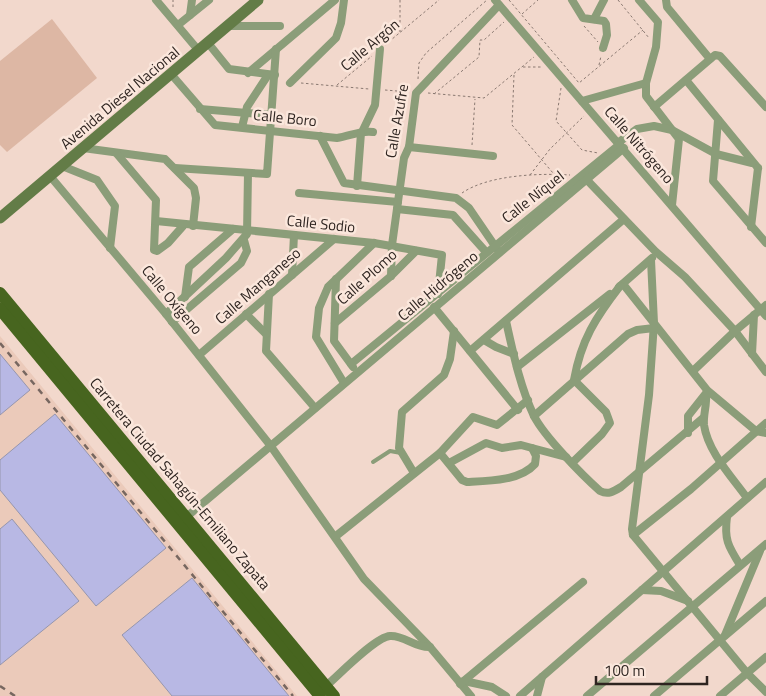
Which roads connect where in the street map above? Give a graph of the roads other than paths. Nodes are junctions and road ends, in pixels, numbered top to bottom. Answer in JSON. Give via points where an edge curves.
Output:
{"nodes":[{"id":1,"x":156,"y":0,"type":"edge"},
{"id":2,"x":192,"y":0,"type":"edge"},
{"id":3,"x":209,"y":0,"type":"edge"},
{"id":4,"x":258,"y":0,"type":"edge"},
{"id":5,"x":336,"y":0,"type":"edge"},
{"id":6,"x":344,"y":0,"type":"edge"},
{"id":7,"x":572,"y":0,"type":"edge"},
{"id":8,"x":604,"y":0,"type":"edge"},
{"id":9,"x":639,"y":0,"type":"edge"},
{"id":10,"x":497,"y":2,"type":"edge"},
{"id":11,"x":666,"y":3,"type":"edge"},
{"id":12,"x":190,"y":15,"type":"junction"},
{"id":13,"x":594,"y":19,"type":"junction"},
{"id":14,"x":658,"y":22,"type":"junction"},
{"id":15,"x":178,"y":25,"type":"junction"},
{"id":16,"x":228,"y":26,"type":"junction"},
{"id":17,"x":280,"y":26,"type":"dead end"},
{"id":18,"x":204,"y":47,"type":"junction"},
{"id":19,"x":604,"y":48,"type":"road end"},
{"id":20,"x":276,"y":49,"type":"junction"},
{"id":21,"x":380,"y":49,"type":"road end"},
{"id":22,"x":710,"y":59,"type":"junction"},
{"id":23,"x":248,"y":73,"type":"junction"},
{"id":24,"x":171,"y":74,"type":"junction"},
{"id":25,"x":272,"y":75,"type":"junction"},
{"id":26,"x":686,"y":80,"type":"junction"},
{"id":27,"x":290,"y":83,"type":"dead end"},
{"id":28,"x":646,"y":83,"type":"junction"},
{"id":29,"x":582,"y":101,"type":"junction"},
{"id":30,"x":654,"y":107,"type":"junction"},
{"id":31,"x":766,"y":107,"type":"edge"},
{"id":32,"x":200,"y":109,"type":"junction"},
{"id":33,"x":246,"y":113,"type":"junction"},
{"id":34,"x":272,"y":115,"type":"junction"},
{"id":35,"x":718,"y":120,"type":"junction"},
{"id":36,"x":242,"y":127,"type":"junction"},
{"id":37,"x":271,"y":130,"type":"junction"},
{"id":38,"x":672,"y":130,"type":"junction"},
{"id":39,"x":362,"y":132,"type":"junction"},
{"id":40,"x":373,"y":132,"type":"dead end"},
{"id":41,"x":320,"y":136,"type":"junction"},
{"id":42,"x":621,"y":145,"type":"junction"},
{"id":43,"x":409,"y":147,"type":"junction"},
{"id":44,"x":83,"y":148,"type":"junction"},
{"id":45,"x":117,"y":154,"type":"junction"},
{"id":46,"x":716,"y":154,"type":"junction"},
{"id":47,"x":493,"y":156,"type":"dead end"},
{"id":48,"x":759,"y":165,"type":"edge"},
{"id":49,"x":62,"y":166,"type":"junction"},
{"id":50,"x":175,"y":168,"type":"junction"},
{"id":51,"x":248,"y":173,"type":"junction"},
{"id":52,"x":50,"y":176,"type":"junction"},
{"id":53,"x":585,"y":178,"type":"junction"},
{"id":54,"x":357,"y":186,"type":"junction"},
{"id":55,"x":400,"y":191,"type":"junction"},
{"id":56,"x":299,"y":193,"type":"dead end"},
{"id":57,"x":672,"y":205,"type":"junction"},
{"id":58,"x":398,"y":206,"type":"junction"},
{"id":59,"x":0,"y":218,"type":"edge"},
{"id":60,"x":624,"y":219,"type":"junction"},
{"id":61,"x":156,"y":221,"type":"junction"},
{"id":62,"x":183,"y":226,"type":"junction"},
{"id":63,"x":193,"y":226,"type":"junction"},
{"id":64,"x":751,"y":226,"type":"junction"},
{"id":65,"x":233,"y":228,"type":"junction"},
{"id":66,"x":249,"y":230,"type":"junction"},
{"id":67,"x":294,"y":235,"type":"junction"},
{"id":68,"x":334,"y":239,"type":"junction"},
{"id":69,"x":244,"y":240,"type":"junction"},
{"id":70,"x":374,"y":243,"type":"junction"},
{"id":71,"x":497,"y":243,"type":"junction"},
{"id":72,"x":766,"y":243,"type":"edge"},
{"id":73,"x":392,"y":245,"type":"junction"},
{"id":74,"x":110,"y":248,"type":"junction"},
{"id":75,"x":416,"y":251,"type":"junction"},
{"id":76,"x":656,"y":251,"type":"junction"},
{"id":77,"x":486,"y":252,"type":"junction"},
{"id":78,"x":499,"y":253,"type":"junction"},
{"id":79,"x":651,"y":260,"type":"junction"},
{"id":80,"x":292,"y":275,"type":"junction"},
{"id":81,"x":391,"y":276,"type":"junction"},
{"id":82,"x":336,"y":279,"type":"junction"},
{"id":83,"x":622,"y":285,"type":"junction"},
{"id":84,"x":0,"y":293,"type":"edge"},
{"id":85,"x":269,"y":294,"type":"junction"},
{"id":86,"x":438,"y":294,"type":"junction"},
{"id":87,"x":185,"y":297,"type":"junction"},
{"id":88,"x":434,"y":307,"type":"junction"},
{"id":89,"x":0,"y":309,"type":"edge"},
{"id":90,"x":760,"y":310,"type":"edge"},
{"id":91,"x":166,"y":314,"type":"junction"},
{"id":92,"x":246,"y":314,"type":"junction"},
{"id":93,"x":766,"y":316,"type":"edge"},
{"id":94,"x":506,"y":321,"type":"junction"},
{"id":95,"x":172,"y":322,"type":"junction"},
{"id":96,"x":335,"y":324,"type":"junction"},
{"id":97,"x":654,"y":325,"type":"junction"},
{"id":98,"x":735,"y":330,"type":"junction"},
{"id":99,"x":454,"y":331,"type":"junction"},
{"id":100,"x":266,"y":334,"type":"junction"},
{"id":101,"x":484,"y":340,"type":"junction"},
{"id":102,"x":470,"y":351,"type":"junction"},
{"id":103,"x":514,"y":354,"type":"junction"},
{"id":104,"x":752,"y":354,"type":"junction"},
{"id":105,"x":199,"y":355,"type":"junction"},
{"id":106,"x":350,"y":364,"type":"junction"},
{"id":107,"x":517,"y":367,"type":"junction"},
{"id":108,"x":693,"y":371,"type":"junction"},
{"id":109,"x":766,"y":372,"type":"edge"},
{"id":110,"x":356,"y":373,"type":"junction"},
{"id":111,"x":574,"y":380,"type":"junction"},
{"id":112,"x":344,"y":383,"type":"junction"},
{"id":113,"x":707,"y":392,"type":"junction"},
{"id":114,"x":528,"y":400,"type":"junction"},
{"id":115,"x":315,"y":408,"type":"junction"},
{"id":116,"x":518,"y":410,"type":"junction"},
{"id":117,"x":534,"y":416,"type":"junction"},
{"id":118,"x":704,"y":418,"type":"junction"},
{"id":119,"x":766,"y":423,"type":"edge"},
{"id":120,"x":756,"y":431,"type":"junction"},
{"id":121,"x":688,"y":433,"type":"junction"},
{"id":122,"x":766,"y":433,"type":"edge"},
{"id":123,"x":270,"y":445,"type":"junction"},
{"id":124,"x":532,"y":448,"type":"junction"},
{"id":125,"x":401,"y":452,"type":"junction"},
{"id":126,"x":440,"y":453,"type":"junction"},
{"id":127,"x":566,"y":457,"type":"junction"},
{"id":128,"x":373,"y":462,"type":"dead end"},
{"id":129,"x":722,"y":462,"type":"junction"},
{"id":130,"x":449,"y":463,"type":"junction"},
{"id":131,"x":572,"y":463,"type":"junction"},
{"id":132,"x":414,"y":473,"type":"junction"},
{"id":133,"x":638,"y":474,"type":"junction"},
{"id":134,"x":766,"y":482,"type":"edge"},
{"id":135,"x":747,"y":498,"type":"junction"},
{"id":136,"x":727,"y":517,"type":"junction"},
{"id":137,"x":183,"y":520,"type":"junction"},
{"id":138,"x":633,"y":535,"type":"junction"},
{"id":139,"x":336,"y":536,"type":"junction"},
{"id":140,"x":764,"y":546,"type":"edge"},
{"id":141,"x":740,"y":565,"type":"junction"},
{"id":142,"x":664,"y":570,"type":"junction"},
{"id":143,"x":583,"y":582,"type":"dead end"},
{"id":144,"x":642,"y":590,"type":"junction"},
{"id":145,"x":766,"y":602,"type":"edge"},
{"id":146,"x":691,"y":603,"type":"junction"},
{"id":147,"x":722,"y":638,"type":"junction"},
{"id":148,"x":430,"y":647,"type":"junction"},
{"id":149,"x":766,"y":657,"type":"edge"},
{"id":150,"x":746,"y":673,"type":"junction"},
{"id":151,"x":542,"y":677,"type":"junction"},
{"id":152,"x":462,"y":682,"type":"junction"},
{"id":153,"x":766,"y":692,"type":"edge"},
{"id":154,"x":327,"y":693,"type":"edge"},
{"id":155,"x":471,"y":696,"type":"edge"},
{"id":156,"x":506,"y":696,"type":"edge"},
{"id":157,"x":520,"y":696,"type":"edge"},
{"id":158,"x":538,"y":696,"type":"edge"},
{"id":159,"x":587,"y":696,"type":"edge"},
{"id":160,"x":654,"y":696,"type":"edge"},
{"id":161,"x":720,"y":696,"type":"edge"}],
"edges":[{"from":1,"to":15,"type":"street"},
{"from":2,"to":12,"type":"street"},
{"from":3,"to":12,"type":"street"},
{"from":4,"to":16,"type":"street","name":"Avenida Diesel Nacional"},
{"from":5,"to":20,"type":"street"},
{"from":6,"to":27,"type":"street","via":[[336,38]]},
{"from":7,"to":13,"type":"street","via":[[583,18]]},
{"from":8,"to":13,"type":"street"},
{"from":9,"to":14,"type":"street"},
{"from":10,"to":29,"type":"street","name":"Calle Nitrógeno"},
{"from":10,"to":43,"type":"street","name":"Calle Azufre","via":[[416,93]]},
{"from":11,"to":14,"type":"street"},
{"from":11,"to":22,"type":"street"},
{"from":12,"to":15,"type":"street"},
{"from":13,"to":19,"type":"street","via":[[606,24]]},
{"from":14,"to":28,"type":"street","via":[[656,47]]},
{"from":15,"to":18,"type":"street"},
{"from":16,"to":17,"type":"street"},
{"from":16,"to":18,"type":"street","name":"Avenida Diesel Nacional"},
{"from":18,"to":23,"type":"street","via":[[227,68]]},
{"from":18,"to":24,"type":"street","name":"Avenida Diesel Nacional"},
{"from":20,"to":23,"type":"street"},
{"from":20,"to":25,"type":"street"},
{"from":21,"to":39,"type":"street","via":[[374,105]]},
{"from":22,"to":26,"type":"street"},
{"from":22,"to":31,"type":"street","via":[[720,56]]},
{"from":23,"to":25,"type":"street"},
{"from":24,"to":32,"type":"street","name":"Calle Boro"},
{"from":24,"to":44,"type":"street","name":"Avenida Diesel Nacional"},
{"from":25,"to":33,"type":"street","via":[[250,100]]},
{"from":25,"to":34,"type":"street"},
{"from":26,"to":30,"type":"street"},
{"from":26,"to":35,"type":"street"},
{"from":28,"to":29,"type":"street"},
{"from":28,"to":30,"type":"street","via":[[646,96]]},
{"from":29,"to":42,"type":"street","name":"Calle Nitrógeno"},
{"from":30,"to":38,"type":"street"},
{"from":32,"to":33,"type":"street"},
{"from":32,"to":36,"type":"street","name":"Calle Boro","via":[[215,125]]},
{"from":33,"to":34,"type":"street"},
{"from":33,"to":36,"type":"street"},
{"from":34,"to":37,"type":"street"},
{"from":35,"to":46,"type":"street"},
{"from":35,"to":48,"type":"street"},
{"from":36,"to":37,"type":"street","name":"Calle Boro"},
{"from":37,"to":41,"type":"street","name":"Calle Boro"},
{"from":37,"to":51,"type":"street","via":[[267,174]]},
{"from":38,"to":42,"type":"street","via":[[654,126],[637,129]]},
{"from":38,"to":46,"type":"street"},
{"from":38,"to":57,"type":"street","via":[[679,139]]},
{"from":39,"to":40,"type":"street","name":"Calle Boro"},
{"from":39,"to":41,"type":"street","name":"Calle Boro","via":[[337,138]]},
{"from":39,"to":54,"type":"street"},
{"from":41,"to":54,"type":"street","via":[[346,185]]},
{"from":42,"to":53,"type":"street","name":"Calle Hidrógeno"},
{"from":42,"to":53,"type":"street","name":"Calle Níquel"},
{"from":42,"to":57,"type":"street","name":"Calle Nitrógeno"},
{"from":43,"to":47,"type":"street"},
{"from":43,"to":55,"type":"street","name":"Calle Azufre","via":[[404,158]]},
{"from":44,"to":45,"type":"street"},
{"from":44,"to":49,"type":"street","name":"Avenida Diesel Nacional"},
{"from":45,"to":50,"type":"street","via":[[162,157]]},
{"from":45,"to":61,"type":"street","via":[[155,197]]},
{"from":46,"to":48,"type":"street"},
{"from":46,"to":64,"type":"street","via":[[714,181]]},
{"from":48,"to":64,"type":"street"},
{"from":49,"to":52,"type":"street","name":"Avenida Diesel Nacional"},
{"from":49,"to":74,"type":"street","via":[[97,180],[115,206]]},
{"from":50,"to":51,"type":"street"},
{"from":50,"to":63,"type":"street","via":[[196,192]]},
{"from":51,"to":66,"type":"street"},
{"from":52,"to":59,"type":"street","name":"Avenida Diesel Nacional"},
{"from":52,"to":74,"type":"street","name":"Calle Oxígeno"},
{"from":53,"to":60,"type":"street"},
{"from":53,"to":71,"type":"street","name":"Calle Níquel"},
{"from":53,"to":78,"type":"street","name":"Calle Hidrógeno"},
{"from":54,"to":55,"type":"street"},
{"from":55,"to":58,"type":"street","name":"Calle Azufre"},
{"from":55,"to":71,"type":"street","name":"Calle Níquel","via":[[456,198],[469,208]]},
{"from":56,"to":58,"type":"street"},
{"from":57,"to":90,"type":"street","name":"Calle Nitrógeno"},
{"from":58,"to":73,"type":"street","name":"Calle Azufre"},
{"from":58,"to":77,"type":"street","via":[[453,215]]},
{"from":60,"to":76,"type":"street"},
{"from":60,"to":94,"type":"street"},
{"from":61,"to":62,"type":"street","name":"Calle Sodio"},
{"from":61,"to":62,"type":"street","via":[[154,248],[157,251]]},
{"from":62,"to":63,"type":"street","name":"Calle Sodio"},
{"from":63,"to":65,"type":"street","name":"Calle Sodio"},
{"from":64,"to":72,"type":"street"},
{"from":65,"to":66,"type":"street","name":"Calle Sodio"},
{"from":65,"to":87,"type":"street","via":[[189,267]]},
{"from":66,"to":67,"type":"street","name":"Calle Sodio"},
{"from":66,"to":69,"type":"street"},
{"from":67,"to":68,"type":"street","name":"Calle Sodio"},
{"from":67,"to":80,"type":"street"},
{"from":68,"to":70,"type":"street","name":"Calle Sodio"},
{"from":68,"to":80,"type":"street","name":"Calle Manganeso"},
{"from":69,"to":87,"type":"street"},
{"from":69,"to":95,"type":"street","via":[[247,251],[242,262]]},
{"from":70,"to":73,"type":"street","name":"Calle Sodio"},
{"from":70,"to":82,"type":"street"},
{"from":71,"to":77,"type":"street"},
{"from":71,"to":78,"type":"street"},
{"from":73,"to":75,"type":"street","name":"Calle Sodio"},
{"from":73,"to":81,"type":"street","name":"Calle Azufre"},
{"from":74,"to":91,"type":"street","name":"Calle Oxígeno"},
{"from":75,"to":81,"type":"street","name":"Calle Plomo"},
{"from":75,"to":86,"type":"street","name":"Calle Sodio","via":[[442,255]]},
{"from":76,"to":79,"type":"street"},
{"from":76,"to":98,"type":"street"},
{"from":77,"to":86,"type":"street"},
{"from":78,"to":88,"type":"street","name":"Calle Hidrógeno"},
{"from":79,"to":83,"type":"street"},
{"from":79,"to":97,"type":"street"},
{"from":80,"to":85,"type":"street","name":"Calle Manganeso"},
{"from":81,"to":96,"type":"street","name":"Calle Plomo"},
{"from":82,"to":96,"type":"street"},
{"from":82,"to":112,"type":"street","via":[[322,297],[316,337]]},
{"from":83,"to":97,"type":"street"},
{"from":83,"to":107,"type":"street"},
{"from":83,"to":111,"type":"street","via":[[586,334]]},
{"from":84,"to":137,"type":"main road","name":"Carretera Ciudad Sahagún-Emiliano Zapata"},
{"from":85,"to":92,"type":"street","name":"Calle Manganeso"},
{"from":85,"to":100,"type":"street"},
{"from":86,"to":106,"type":"street"},
{"from":87,"to":91,"type":"street"},
{"from":88,"to":99,"type":"street"},
{"from":88,"to":110,"type":"street","name":"Calle Hidrógeno"},
{"from":89,"to":137,"type":"main road","name":"Carretera Ciudad Sahagún-Emiliano Zapata"},
{"from":90,"to":93,"type":"street","name":"Calle Nitrógeno"},
{"from":90,"to":98,"type":"street"},
{"from":90,"to":104,"type":"street"},
{"from":91,"to":95,"type":"street","name":"Calle Oxígeno"},
{"from":92,"to":100,"type":"street"},
{"from":92,"to":105,"type":"street","name":"Calle Manganeso"},
{"from":94,"to":101,"type":"street"},
{"from":94,"to":103,"type":"street"},
{"from":95,"to":105,"type":"street","name":"Calle Oxígeno"},
{"from":96,"to":106,"type":"street","via":[[334,342]]},
{"from":97,"to":108,"type":"street"},
{"from":97,"to":111,"type":"street","via":[[628,334]]},
{"from":97,"to":133,"type":"street"},
{"from":98,"to":104,"type":"street"},
{"from":98,"to":108,"type":"street"},
{"from":99,"to":102,"type":"street"},
{"from":99,"to":125,"type":"street","via":[[444,375],[402,412]]},
{"from":100,"to":115,"type":"street","via":[[265,348],[269,356]]},
{"from":101,"to":102,"type":"street"},
{"from":101,"to":103,"type":"street"},
{"from":102,"to":116,"type":"street"},
{"from":103,"to":107,"type":"street"},
{"from":104,"to":109,"type":"street"},
{"from":105,"to":123,"type":"street","name":"Calle Oxígeno"},
{"from":106,"to":110,"type":"street"},
{"from":107,"to":114,"type":"street"},
{"from":108,"to":113,"type":"street"},
{"from":110,"to":112,"type":"street","name":"Calle Hidrógeno"},
{"from":111,"to":117,"type":"street"},
{"from":111,"to":131,"type":"street","via":[[606,412],[610,423]]},
{"from":112,"to":115,"type":"street","name":"Calle Hidrógeno"},
{"from":113,"to":118,"type":"street"},
{"from":113,"to":120,"type":"street"},
{"from":113,"to":121,"type":"street","via":[[688,416]]},
{"from":114,"to":116,"type":"street"},
{"from":114,"to":117,"type":"street"},
{"from":115,"to":123,"type":"street","name":"Calle Hidrógeno"},
{"from":116,"to":126,"type":"street","via":[[497,425],[473,418]]},
{"from":117,"to":127,"type":"street"},
{"from":118,"to":121,"type":"street"},
{"from":118,"to":129,"type":"street","via":[[706,435]]},
{"from":119,"to":120,"type":"street"},
{"from":120,"to":122,"type":"street"},
{"from":120,"to":129,"type":"street"},
{"from":121,"to":133,"type":"street"},
{"from":123,"to":137,"type":"street","name":"Calle Hidrógeno"},
{"from":123,"to":139,"type":"street","name":"Calle Oxígeno"},
{"from":124,"to":127,"type":"street"},
{"from":124,"to":130,"type":"street","via":[[521,445],[502,448],[486,443]]},
{"from":124,"to":130,"type":"street","via":[[535,464],[525,473],[514,476],[467,482]]},
{"from":125,"to":128,"type":"lane","via":[[390,451]]},
{"from":125,"to":132,"type":"street"},
{"from":126,"to":130,"type":"street"},
{"from":126,"to":132,"type":"street"},
{"from":127,"to":131,"type":"street"},
{"from":129,"to":135,"type":"street"},
{"from":129,"to":138,"type":"street"},
{"from":131,"to":133,"type":"street","via":[[592,484],[606,493],[614,492]]},
{"from":132,"to":139,"type":"street"},
{"from":133,"to":138,"type":"street"},
{"from":134,"to":135,"type":"street"},
{"from":135,"to":136,"type":"street"},
{"from":136,"to":141,"type":"street","via":[[727,544]]},
{"from":136,"to":142,"type":"street"},
{"from":137,"to":154,"type":"main road","name":"Carretera Ciudad Sahagún-Emiliano Zapata"},
{"from":138,"to":142,"type":"street"},
{"from":139,"to":148,"type":"street","name":"Calle Oxígeno","via":[[364,579]]},
{"from":140,"to":141,"type":"street"},
{"from":140,"to":147,"type":"street"},
{"from":141,"to":146,"type":"street"},
{"from":142,"to":144,"type":"street"},
{"from":142,"to":146,"type":"street"},
{"from":143,"to":152,"type":"street"},
{"from":144,"to":146,"type":"street","via":[[661,591]]},
{"from":144,"to":151,"type":"street"},
{"from":145,"to":147,"type":"street"},
{"from":146,"to":147,"type":"street"},
{"from":146,"to":159,"type":"street"},
{"from":147,"to":150,"type":"street"},
{"from":147,"to":160,"type":"street"},
{"from":148,"to":152,"type":"street","name":"Calle Oxígeno"},
{"from":148,"to":154,"type":"street","via":[[386,637],[356,658]]},
{"from":149,"to":150,"type":"street"},
{"from":150,"to":153,"type":"street"},
{"from":150,"to":161,"type":"street"},
{"from":151,"to":157,"type":"street"},
{"from":151,"to":158,"type":"street"},
{"from":152,"to":155,"type":"street","name":"Calle Oxígeno"},
{"from":152,"to":156,"type":"street","via":[[492,687]]}]}
